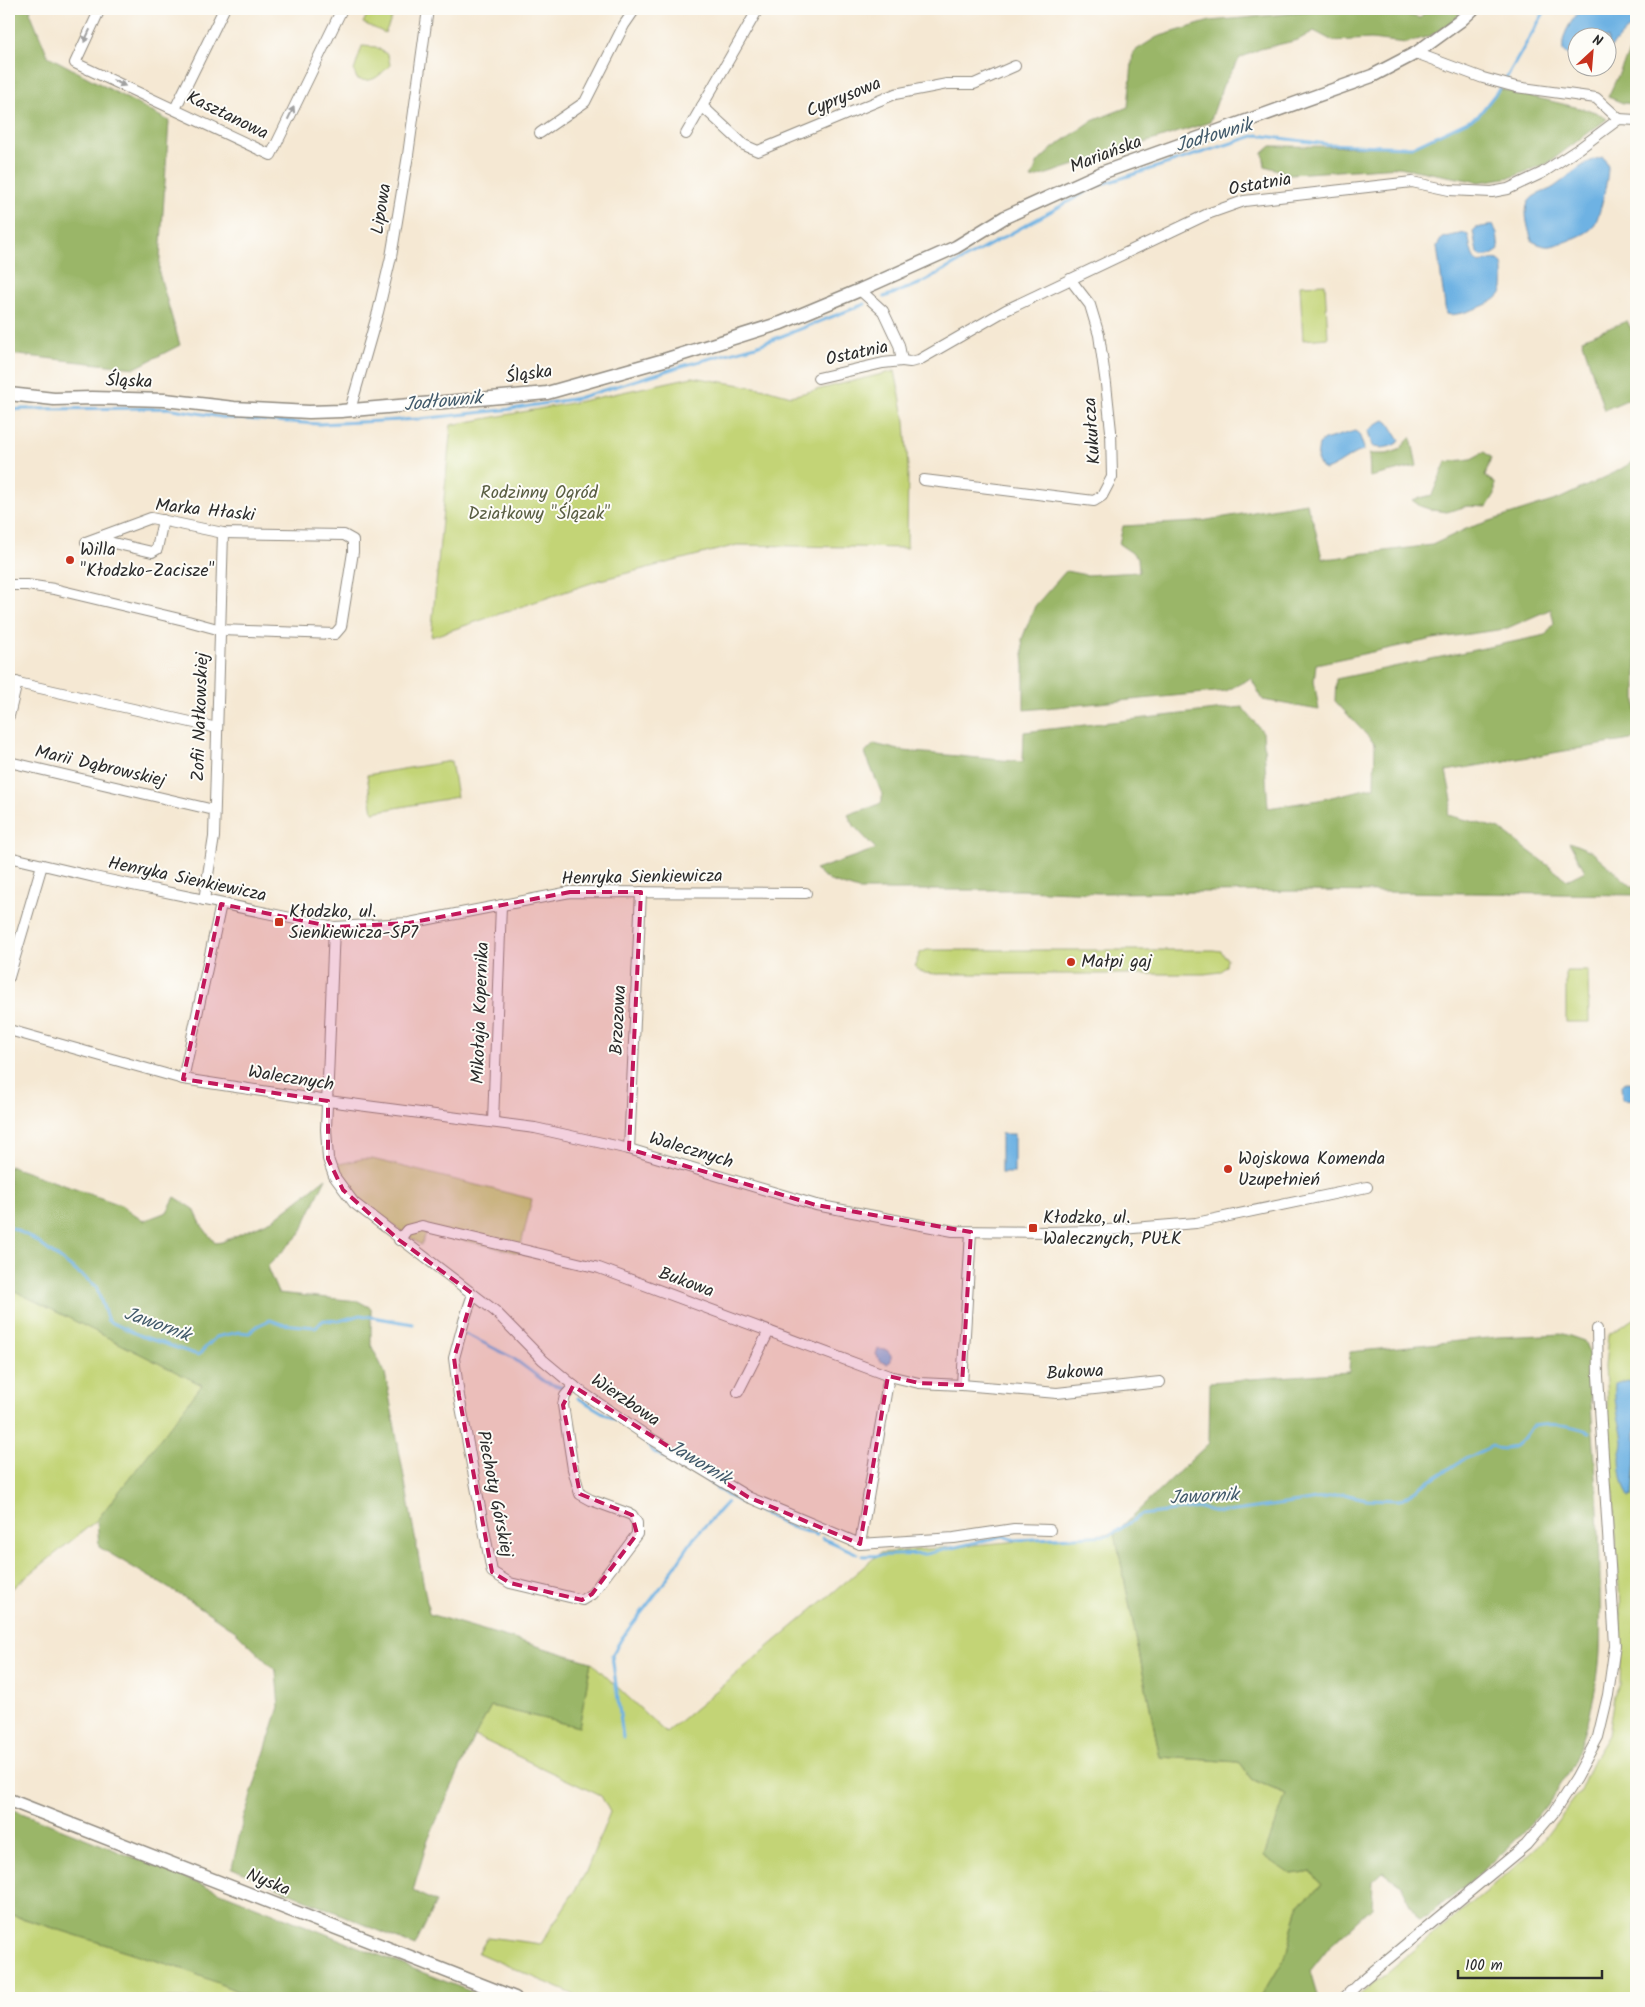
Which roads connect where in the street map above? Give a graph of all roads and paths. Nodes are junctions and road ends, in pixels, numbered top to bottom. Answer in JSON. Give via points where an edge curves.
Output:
{"nodes":[{"id":1,"x":100,"y":9,"type":"edge"},
{"id":2,"x":224,"y":9,"type":"edge"},
{"id":3,"x":342,"y":9,"type":"edge"},
{"id":4,"x":428,"y":9,"type":"edge"},
{"id":5,"x":634,"y":9,"type":"edge"},
{"id":6,"x":758,"y":9,"type":"edge"},
{"id":7,"x":1473,"y":9,"type":"edge"},
{"id":8,"x":1416,"y":53,"type":"junction"},
{"id":9,"x":1015,"y":66,"type":"dead end"},
{"id":10,"x":702,"y":106,"type":"junction"},
{"id":11,"x":175,"y":109,"type":"junction"},
{"id":12,"x":1619,"y":119,"type":"junction"},
{"id":13,"x":1636,"y":120,"type":"edge"},
{"id":14,"x":540,"y":133,"type":"dead end"},
{"id":15,"x":686,"y":134,"type":"dead end"},
{"id":16,"x":1070,"y":279,"type":"junction"},
{"id":17,"x":860,"y":290,"type":"junction"},
{"id":18,"x":902,"y":361,"type":"junction"},
{"id":19,"x":818,"y":378,"type":"dead end"},
{"id":20,"x":9,"y":394,"type":"edge"},
{"id":21,"x":350,"y":410,"type":"junction"},
{"id":22,"x":924,"y":480,"type":"dead end"},
{"id":23,"x":163,"y":520,"type":"junction"},
{"id":24,"x":223,"y":533,"type":"junction"},
{"id":25,"x":106,"y":535,"type":"junction"},
{"id":26,"x":86,"y":542,"type":"dead end"},
{"id":27,"x":9,"y":585,"type":"edge"},
{"id":28,"x":221,"y":630,"type":"junction"},
{"id":29,"x":13,"y":682,"type":"edge"},
{"id":30,"x":9,"y":716,"type":"edge"},
{"id":31,"x":217,"y":728,"type":"junction"},
{"id":32,"x":9,"y":762,"type":"edge"},
{"id":33,"x":214,"y":810,"type":"junction"},
{"id":34,"x":9,"y":857,"type":"edge"},
{"id":35,"x":42,"y":865,"type":"junction"},
{"id":36,"x":641,"y":892,"type":"junction"},
{"id":37,"x":806,"y":893,"type":"dead end"},
{"id":38,"x":204,"y":900,"type":"junction"},
{"id":39,"x":221,"y":904,"type":"junction"},
{"id":40,"x":501,"y":905,"type":"junction"},
{"id":41,"x":334,"y":927,"type":"junction"},
{"id":42,"x":9,"y":977,"type":"edge"},
{"id":43,"x":9,"y":1030,"type":"edge"},
{"id":44,"x":183,"y":1079,"type":"junction"},
{"id":45,"x":328,"y":1101,"type":"junction"},
{"id":46,"x":493,"y":1122,"type":"junction"},
{"id":47,"x":629,"y":1149,"type":"junction"},
{"id":48,"x":1367,"y":1187,"type":"dead end"},
{"id":49,"x":971,"y":1232,"type":"junction"},
{"id":50,"x":400,"y":1240,"type":"junction"},
{"id":51,"x":473,"y":1294,"type":"junction"},
{"id":52,"x":1597,"y":1329,"type":"dead end"},
{"id":53,"x":769,"y":1331,"type":"junction"},
{"id":54,"x":889,"y":1376,"type":"junction"},
{"id":55,"x":1160,"y":1382,"type":"dead end"},
{"id":56,"x":962,"y":1385,"type":"junction"},
{"id":57,"x":574,"y":1386,"type":"junction"},
{"id":58,"x":738,"y":1392,"type":"dead end"},
{"id":59,"x":1050,"y":1530,"type":"dead end"},
{"id":60,"x":860,"y":1544,"type":"junction"},
{"id":61,"x":9,"y":1800,"type":"edge"},
{"id":62,"x":515,"y":1998,"type":"edge"},
{"id":63,"x":1344,"y":1998,"type":"edge"}],
"edges":[{"from":1,"to":11,"type":"street","name":"Kasztanowa","one_way":true,"via":[[75,63]]},
{"from":2,"to":11,"type":"street"},
{"from":11,"to":3,"type":"street","name":"Kasztanowa","one_way":true,"via":[[271,155]]},
{"from":4,"to":21,"type":"street","name":"Lipowa","via":[[391,257]]},
{"from":5,"to":14,"type":"street","via":[[586,102]]},
{"from":6,"to":10,"type":"street"},
{"from":7,"to":8,"type":"street","name":"Mariańska"},
{"from":8,"to":12,"type":"street","via":[[1516,87],[1596,98]]},
{"from":8,"to":17,"type":"street","name":"Mariańska","via":[[1372,76],[1104,172],[1005,217],[956,247]]},
{"from":9,"to":10,"type":"street","name":"Cyprysowa","via":[[974,84],[947,84],[895,94],[758,151],[744,145]]},
{"from":10,"to":15,"type":"street"},
{"from":12,"to":13,"type":"street"},
{"from":12,"to":16,"type":"street","name":"Ostatnia","via":[[1542,173],[1508,189],[1492,192],[1449,190],[1412,182],[1244,201],[1210,213]]},
{"from":16,"to":18,"type":"street","name":"Ostatnia","via":[[1006,310],[919,360]]},
{"from":16,"to":22,"type":"street","name":"Kukułcza","via":[[1090,305],[1105,374],[1112,477],[1102,496],[1094,501]]},
{"from":17,"to":18,"type":"street","name":"Ostatnia","via":[[884,311]]},
{"from":17,"to":21,"type":"street","name":"Śląska","via":[[780,323],[547,393]]},
{"from":18,"to":19,"type":"street","name":"Ostatnia"},
{"from":20,"to":21,"type":"street","name":"Śląska","via":[[54,399],[165,400],[309,412]]},
{"from":23,"to":24,"type":"street","name":"Marka Hłaski"},
{"from":23,"to":25,"type":"street","name":"Marka Hłaski","via":[[151,518]]},
{"from":23,"to":25,"type":"street","via":[[157,549],[152,552],[109,542]]},
{"from":24,"to":28,"type":"street","name":"Zofii Nałkowskiej"},
{"from":24,"to":28,"type":"street","name":"Marka Hłaski","via":[[344,536],[353,540],[353,552],[342,627],[334,634]]},
{"from":25,"to":26,"type":"street","name":"Marka Hłaski"},
{"from":27,"to":28,"type":"street","via":[[54,589]]},
{"from":28,"to":31,"type":"street","name":"Zofii Nałkowskiej"},
{"from":29,"to":30,"type":"street"},
{"from":29,"to":31,"type":"street"},
{"from":31,"to":33,"type":"street","name":"Zofii Nałkowskiej"},
{"from":32,"to":33,"type":"street","name":"Marii Dąbrowskiej"},
{"from":33,"to":38,"type":"street","name":"Zofii Nałkowskiej","via":[[214,837]]},
{"from":34,"to":35,"type":"street","name":"Henryka Sienkiewicza"},
{"from":35,"to":38,"type":"street","name":"Henryka Sienkiewicza"},
{"from":35,"to":42,"type":"street"},
{"from":36,"to":37,"type":"street","name":"Henryka Sienkiewicza"},
{"from":36,"to":40,"type":"street","name":"Henryka Sienkiewicza","via":[[570,892]]},
{"from":36,"to":47,"type":"street","name":"Brzozowa"},
{"from":38,"to":39,"type":"street","name":"Henryka Sienkiewicza"},
{"from":39,"to":41,"type":"street","name":"Henryka Sienkiewicza"},
{"from":39,"to":44,"type":"street"},
{"from":40,"to":41,"type":"street","name":"Henryka Sienkiewicza","via":[[409,924]]},
{"from":40,"to":46,"type":"street","name":"Mikołaja Kopernika"},
{"from":41,"to":45,"type":"street","name":"Wierzbowa"},
{"from":43,"to":44,"type":"street","name":"Walecznych"},
{"from":44,"to":45,"type":"street","name":"Walecznych"},
{"from":45,"to":46,"type":"street","name":"Walecznych"},
{"from":45,"to":50,"type":"street","name":"Wierzbowa","via":[[328,1159],[334,1176],[354,1204]]},
{"from":46,"to":47,"type":"street","name":"Walecznych"},
{"from":47,"to":49,"type":"street","name":"Walecznych","via":[[816,1205]]},
{"from":48,"to":49,"type":"street","name":"Walecznych","via":[[1196,1223],[1093,1231]]},
{"from":49,"to":56,"type":"street"},
{"from":50,"to":51,"type":"street","name":"Wierzbowa"},
{"from":50,"to":53,"type":"street","name":"Bukowa","via":[[407,1230],[422,1226],[599,1268]]},
{"from":51,"to":57,"type":"street","name":"Wierzbowa"},
{"from":51,"to":57,"type":"street","name":"Piechoty Górskiej","via":[[454,1358],[492,1572],[510,1583],[582,1600],[592,1594],[637,1534],[637,1523],[632,1515],[580,1494],[563,1405],[565,1396]]},
{"from":52,"to":63,"type":"street","via":[[1615,1645],[1598,1737],[1572,1785],[1526,1846]]},
{"from":53,"to":54,"type":"street","name":"Bukowa"},
{"from":53,"to":58,"type":"street"},
{"from":54,"to":56,"type":"street","name":"Bukowa","via":[[919,1383]]},
{"from":54,"to":60,"type":"street"},
{"from":55,"to":56,"type":"street","name":"Bukowa","via":[[1057,1393]]},
{"from":57,"to":60,"type":"street","name":"Wierzbowa","via":[[650,1438],[748,1497]]},
{"from":59,"to":60,"type":"street","via":[[1014,1529],[954,1538]]},
{"from":61,"to":62,"type":"street","name":"Nyska"}]}
